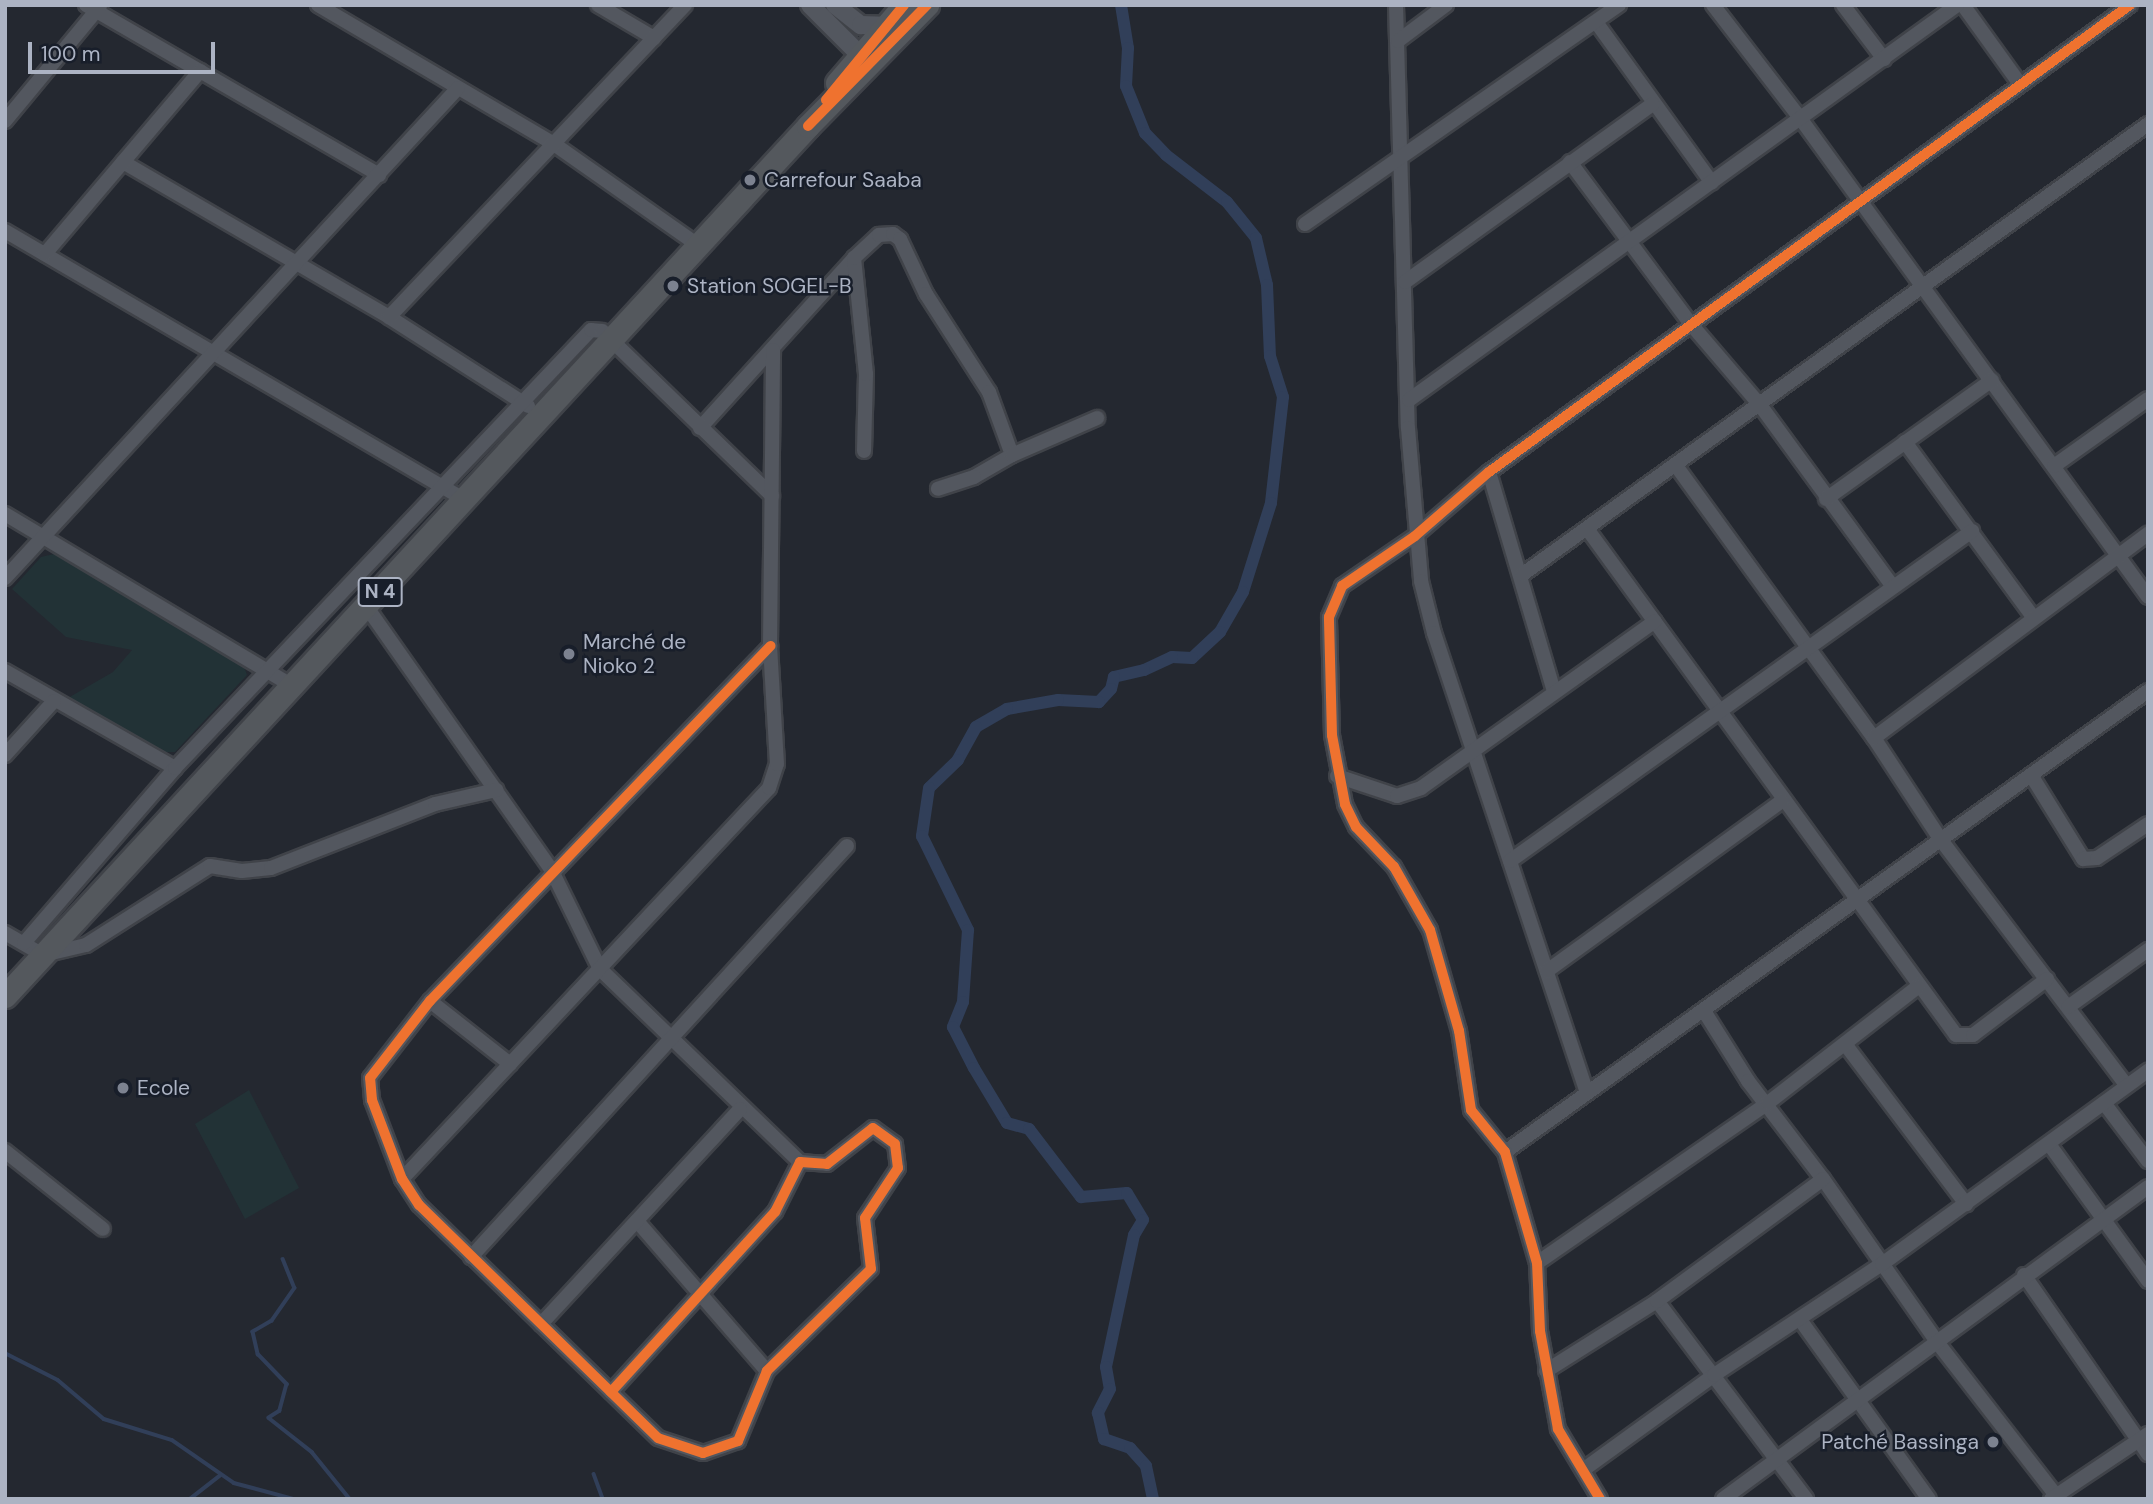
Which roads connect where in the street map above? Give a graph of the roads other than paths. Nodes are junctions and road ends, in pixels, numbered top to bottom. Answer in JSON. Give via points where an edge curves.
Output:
{"nodes":[{"id":1,"x":318,"y":5,"type":"edge"},
{"id":2,"x":598,"y":5,"type":"edge"},
{"id":3,"x":685,"y":5,"type":"edge"},
{"id":4,"x":810,"y":5,"type":"edge"},
{"id":5,"x":835,"y":5,"type":"edge"},
{"id":6,"x":904,"y":5,"type":"edge"},
{"id":7,"x":928,"y":5,"type":"edge"},
{"id":8,"x":1396,"y":5,"type":"edge"},
{"id":9,"x":1446,"y":5,"type":"edge"},
{"id":10,"x":1619,"y":5,"type":"edge"},
{"id":11,"x":1713,"y":5,"type":"edge"},
{"id":12,"x":1843,"y":5,"type":"edge"},
{"id":13,"x":1957,"y":5,"type":"edge"},
{"id":14,"x":1963,"y":5,"type":"edge"},
{"id":15,"x":2130,"y":5,"type":"edge"},
{"id":16,"x":94,"y":7,"type":"edge"},
{"id":17,"x":1596,"y":22,"type":"junction"},
{"id":18,"x":885,"y":26,"type":"junction"},
{"id":19,"x":654,"y":38,"type":"junction"},
{"id":20,"x":1398,"y":41,"type":"junction"},
{"id":21,"x":1884,"y":59,"type":"junction"},
{"id":22,"x":864,"y":61,"type":"junction"},
{"id":23,"x":200,"y":71,"type":"junction"},
{"id":24,"x":2020,"y":84,"type":"junction"},
{"id":25,"x":458,"y":88,"type":"junction"},
{"id":26,"x":1653,"y":104,"type":"junction"},
{"id":27,"x":1800,"y":118,"type":"junction"},
{"id":28,"x":5,"y":121,"type":"edge"},
{"id":29,"x":2148,"y":124,"type":"edge"},
{"id":30,"x":554,"y":144,"type":"junction"},
{"id":31,"x":1403,"y":158,"type":"junction"},
{"id":32,"x":122,"y":162,"type":"junction"},
{"id":33,"x":1570,"y":162,"type":"junction"},
{"id":34,"x":379,"y":175,"type":"junction"},
{"id":35,"x":1713,"y":183,"type":"junction"},
{"id":36,"x":1857,"y":201,"type":"junction"},
{"id":37,"x":1305,"y":224,"type":"dead end"},
{"id":38,"x":5,"y":231,"type":"edge"},
{"id":39,"x":1630,"y":245,"type":"junction"},
{"id":40,"x":699,"y":246,"type":"junction"},
{"id":41,"x":44,"y":254,"type":"junction"},
{"id":42,"x":854,"y":258,"type":"junction"},
{"id":43,"x":297,"y":264,"type":"junction"},
{"id":44,"x":1405,"y":282,"type":"junction"},
{"id":45,"x":1923,"y":289,"type":"junction"},
{"id":46,"x":389,"y":317,"type":"junction"},
{"id":47,"x":1690,"y":323,"type":"junction"},
{"id":48,"x":611,"y":340,"type":"junction"},
{"id":49,"x":773,"y":350,"type":"junction"},
{"id":50,"x":215,"y":353,"type":"junction"},
{"id":51,"x":1992,"y":380,"type":"junction"},
{"id":52,"x":2148,"y":399,"type":"edge"},
{"id":53,"x":1409,"y":400,"type":"junction"},
{"id":54,"x":522,"y":402,"type":"junction"},
{"id":55,"x":1760,"y":405,"type":"junction"},
{"id":56,"x":540,"y":416,"type":"junction"},
{"id":57,"x":1097,"y":418,"type":"dead end"},
{"id":58,"x":700,"y":428,"type":"junction"},
{"id":59,"x":1905,"y":442,"type":"junction"},
{"id":60,"x":864,"y":451,"type":"dead end"},
{"id":61,"x":1013,"y":455,"type":"junction"},
{"id":62,"x":2054,"y":466,"type":"junction"},
{"id":63,"x":1676,"y":467,"type":"junction"},
{"id":64,"x":1489,"y":472,"type":"junction"},
{"id":65,"x":443,"y":487,"type":"junction"},
{"id":66,"x":938,"y":489,"type":"dead end"},
{"id":67,"x":772,"y":496,"type":"junction"},
{"id":68,"x":1826,"y":499,"type":"junction"},
{"id":69,"x":465,"y":500,"type":"junction"},
{"id":70,"x":5,"y":514,"type":"edge"},
{"id":71,"x":1588,"y":530,"type":"junction"},
{"id":72,"x":1972,"y":531,"type":"junction"},
{"id":73,"x":2148,"y":534,"type":"edge"},
{"id":74,"x":42,"y":535,"type":"junction"},
{"id":75,"x":1415,"y":537,"type":"junction"},
{"id":76,"x":2117,"y":555,"type":"junction"},
{"id":77,"x":1523,"y":574,"type":"junction"},
{"id":78,"x":5,"y":578,"type":"edge"},
{"id":79,"x":1893,"y":587,"type":"junction"},
{"id":80,"x":2148,"y":597,"type":"edge"},
{"id":81,"x":366,"y":606,"type":"junction"},
{"id":82,"x":2033,"y":617,"type":"junction"},
{"id":83,"x":1654,"y":621,"type":"junction"},
{"id":84,"x":770,"y":646,"type":"junction"},
{"id":85,"x":1810,"y":649,"type":"junction"},
{"id":86,"x":5,"y":671,"type":"edge"},
{"id":87,"x":271,"y":671,"type":"junction"},
{"id":88,"x":292,"y":686,"type":"junction"},
{"id":89,"x":2148,"y":691,"type":"edge"},
{"id":90,"x":1554,"y":692,"type":"junction"},
{"id":91,"x":54,"y":701,"type":"junction"},
{"id":92,"x":1720,"y":712,"type":"junction"},
{"id":93,"x":1874,"y":738,"type":"junction"},
{"id":94,"x":1473,"y":753,"type":"junction"},
{"id":95,"x":5,"y":755,"type":"edge"},
{"id":96,"x":175,"y":768,"type":"junction"},
{"id":97,"x":2031,"y":775,"type":"junction"},
{"id":98,"x":1337,"y":776,"type":"junction"},
{"id":99,"x":496,"y":790,"type":"junction"},
{"id":100,"x":1782,"y":801,"type":"junction"},
{"id":101,"x":2148,"y":824,"type":"edge"},
{"id":102,"x":1941,"y":840,"type":"junction"},
{"id":103,"x":848,"y":846,"type":"dead end"},
{"id":104,"x":1510,"y":861,"type":"junction"},
{"id":105,"x":552,"y":871,"type":"junction"},
{"id":106,"x":1857,"y":900,"type":"junction"},
{"id":107,"x":5,"y":933,"type":"edge"},
{"id":108,"x":34,"y":949,"type":"junction"},
{"id":109,"x":2148,"y":950,"type":"edge"},
{"id":110,"x":600,"y":969,"type":"junction"},
{"id":111,"x":1547,"y":971,"type":"junction"},
{"id":112,"x":2047,"y":979,"type":"junction"},
{"id":113,"x":1919,"y":986,"type":"junction"},
{"id":114,"x":5,"y":996,"type":"edge"},
{"id":115,"x":430,"y":1001,"type":"junction"},
{"id":116,"x":2068,"y":1007,"type":"junction"},
{"id":117,"x":1704,"y":1011,"type":"junction"},
{"id":118,"x":672,"y":1042,"type":"junction"},
{"id":119,"x":1845,"y":1044,"type":"junction"},
{"id":120,"x":510,"y":1064,"type":"junction"},
{"id":121,"x":2148,"y":1071,"type":"edge"},
{"id":122,"x":2127,"y":1086,"type":"junction"},
{"id":123,"x":1587,"y":1093,"type":"junction"},
{"id":124,"x":2105,"y":1103,"type":"junction"},
{"id":125,"x":1768,"y":1104,"type":"junction"},
{"id":126,"x":740,"y":1109,"type":"junction"},
{"id":127,"x":2049,"y":1144,"type":"junction"},
{"id":128,"x":5,"y":1151,"type":"edge"},
{"id":129,"x":1505,"y":1152,"type":"junction"},
{"id":130,"x":2148,"y":1161,"type":"edge"},
{"id":131,"x":800,"y":1162,"type":"junction"},
{"id":132,"x":1823,"y":1178,"type":"junction"},
{"id":133,"x":401,"y":1179,"type":"junction"},
{"id":134,"x":2148,"y":1187,"type":"edge"},
{"id":135,"x":1966,"y":1204,"type":"junction"},
{"id":136,"x":2104,"y":1219,"type":"junction"},
{"id":137,"x":637,"y":1221,"type":"junction"},
{"id":138,"x":103,"y":1229,"type":"dead end"},
{"id":139,"x":471,"y":1257,"type":"junction"},
{"id":140,"x":1537,"y":1263,"type":"junction"},
{"id":141,"x":1882,"y":1264,"type":"junction"},
{"id":142,"x":2024,"y":1275,"type":"junction"},
{"id":143,"x":2148,"y":1281,"type":"edge"},
{"id":144,"x":703,"y":1295,"type":"junction"},
{"id":145,"x":1657,"y":1301,"type":"junction"},
{"id":146,"x":1801,"y":1321,"type":"junction"},
{"id":147,"x":541,"y":1324,"type":"junction"},
{"id":148,"x":1937,"y":1342,"type":"junction"},
{"id":149,"x":767,"y":1371,"type":"junction"},
{"id":150,"x":1545,"y":1371,"type":"junction"},
{"id":151,"x":1714,"y":1375,"type":"junction"},
{"id":152,"x":611,"y":1392,"type":"junction"},
{"id":153,"x":1860,"y":1403,"type":"junction"},
{"id":154,"x":2143,"y":1437,"type":"edge"},
{"id":155,"x":2148,"y":1454,"type":"edge"},
{"id":156,"x":1777,"y":1461,"type":"junction"},
{"id":157,"x":1583,"y":1470,"type":"junction"},
{"id":158,"x":2055,"y":1498,"type":"edge"},
{"id":159,"x":1600,"y":1499,"type":"edge"},
{"id":160,"x":1723,"y":1499,"type":"edge"},
{"id":161,"x":1806,"y":1499,"type":"edge"},
{"id":162,"x":1929,"y":1499,"type":"edge"}],
"edges":[{"from":1,"to":25,"type":"street"},
{"from":2,"to":19,"type":"street"},
{"from":3,"to":19,"type":"street"},
{"from":4,"to":22,"type":"street"},
{"from":5,"to":18,"type":"street","via":[[861,25]]},
{"from":6,"to":18,"type":"highway","number":"N 4"},
{"from":7,"to":22,"type":"highway","number":"N 4"},
{"from":8,"to":20,"type":"street"},
{"from":9,"to":20,"type":"street"},
{"from":10,"to":17,"type":"street"},
{"from":11,"to":27,"type":"street"},
{"from":12,"to":21,"type":"street"},
{"from":13,"to":21,"type":"street"},
{"from":14,"to":24,"type":"street"},
{"from":15,"to":24,"type":"street"},
{"from":16,"to":23,"type":"street"},
{"from":16,"to":28,"type":"street"},
{"from":17,"to":26,"type":"street"},
{"from":17,"to":31,"type":"street"},
{"from":18,"to":22,"type":"highway","number":"N 4"},
{"from":19,"to":30,"type":"street"},
{"from":20,"to":31,"type":"street"},
{"from":21,"to":27,"type":"street"},
{"from":22,"to":40,"type":"highway","number":"N 4"},
{"from":23,"to":32,"type":"street"},
{"from":23,"to":34,"type":"street"},
{"from":24,"to":36,"type":"street"},
{"from":25,"to":30,"type":"street"},
{"from":25,"to":34,"type":"street"},
{"from":26,"to":33,"type":"street"},
{"from":26,"to":35,"type":"street"},
{"from":27,"to":35,"type":"street"},
{"from":27,"to":36,"type":"street"},
{"from":29,"to":45,"type":"street"},
{"from":30,"to":40,"type":"street"},
{"from":30,"to":46,"type":"street"},
{"from":31,"to":37,"type":"street"},
{"from":31,"to":44,"type":"street"},
{"from":32,"to":41,"type":"street"},
{"from":32,"to":43,"type":"street"},
{"from":33,"to":39,"type":"street"},
{"from":33,"to":44,"type":"street"},
{"from":34,"to":43,"type":"street"},
{"from":35,"to":39,"type":"street"},
{"from":36,"to":45,"type":"street"},
{"from":36,"to":47,"type":"street"},
{"from":38,"to":41,"type":"street"},
{"from":39,"to":47,"type":"street"},
{"from":39,"to":53,"type":"street"},
{"from":40,"to":48,"type":"highway","number":"N 4"},
{"from":41,"to":50,"type":"street"},
{"from":42,"to":49,"type":"street"},
{"from":42,"to":60,"type":"street","via":[[866,374]]},
{"from":42,"to":61,"type":"street","via":[[879,235],[900,239],[926,294],[989,392]]},
{"from":43,"to":46,"type":"street"},
{"from":43,"to":50,"type":"street"},
{"from":44,"to":53,"type":"street"},
{"from":45,"to":51,"type":"street"},
{"from":45,"to":55,"type":"street"},
{"from":46,"to":54,"type":"street"},
{"from":47,"to":55,"type":"street"},
{"from":47,"to":64,"type":"street"},
{"from":48,"to":54,"type":"street","via":[[597,328],[591,330]]},
{"from":48,"to":56,"type":"highway","number":"N 4"},
{"from":48,"to":58,"type":"street"},
{"from":49,"to":58,"type":"street"},
{"from":49,"to":67,"type":"street"},
{"from":50,"to":65,"type":"street"},
{"from":50,"to":74,"type":"street"},
{"from":51,"to":59,"type":"street"},
{"from":51,"to":62,"type":"street"},
{"from":52,"to":62,"type":"street"},
{"from":53,"to":75,"type":"street"},
{"from":54,"to":56,"type":"street"},
{"from":54,"to":65,"type":"street"},
{"from":55,"to":63,"type":"street"},
{"from":55,"to":68,"type":"street"},
{"from":56,"to":69,"type":"highway","number":"N 4"},
{"from":57,"to":61,"type":"street"},
{"from":58,"to":67,"type":"street"},
{"from":59,"to":68,"type":"street"},
{"from":59,"to":72,"type":"street"},
{"from":61,"to":66,"type":"street","via":[[974,477]]},
{"from":62,"to":76,"type":"street"},
{"from":63,"to":71,"type":"street"},
{"from":63,"to":85,"type":"street"},
{"from":64,"to":75,"type":"street"},
{"from":64,"to":77,"type":"street"},
{"from":65,"to":69,"type":"street"},
{"from":65,"to":87,"type":"street"},
{"from":67,"to":84,"type":"street"},
{"from":68,"to":79,"type":"street"},
{"from":69,"to":81,"type":"highway","number":"N 4"},
{"from":70,"to":74,"type":"street"},
{"from":71,"to":77,"type":"street"},
{"from":71,"to":83,"type":"street"},
{"from":72,"to":79,"type":"street"},
{"from":72,"to":82,"type":"street"},
{"from":73,"to":76,"type":"street"},
{"from":74,"to":78,"type":"street"},
{"from":74,"to":87,"type":"street"},
{"from":75,"to":94,"type":"street","via":[[1434,633]]},
{"from":75,"to":98,"type":"street","via":[[1342,586],[1329,617]]},
{"from":76,"to":80,"type":"street"},
{"from":76,"to":82,"type":"street"},
{"from":77,"to":90,"type":"street"},
{"from":79,"to":85,"type":"street"},
{"from":81,"to":88,"type":"highway","number":"N 4"},
{"from":81,"to":99,"type":"street"},
{"from":82,"to":93,"type":"street"},
{"from":83,"to":90,"type":"street"},
{"from":83,"to":92,"type":"street"},
{"from":84,"to":105,"type":"street"},
{"from":84,"to":110,"type":"street","via":[[777,764],[769,788]]},
{"from":85,"to":92,"type":"street"},
{"from":85,"to":93,"type":"street"},
{"from":86,"to":91,"type":"street"},
{"from":87,"to":88,"type":"street"},
{"from":87,"to":96,"type":"street"},
{"from":88,"to":108,"type":"highway","number":"N 4"},
{"from":89,"to":97,"type":"street"},
{"from":90,"to":94,"type":"street"},
{"from":91,"to":95,"type":"street"},
{"from":91,"to":96,"type":"street"},
{"from":92,"to":100,"type":"street"},
{"from":92,"to":104,"type":"street"},
{"from":93,"to":102,"type":"street"},
{"from":94,"to":98,"type":"street","via":[[1409,794],[1397,796]]},
{"from":94,"to":104,"type":"street"},
{"from":96,"to":108,"type":"street"},
{"from":97,"to":101,"type":"street","via":[[2083,859],[2097,858]]},
{"from":97,"to":102,"type":"street"},
{"from":98,"to":129,"type":"street","via":[[1356,827],[1394,867],[1430,930],[1459,1031],[1471,1110]]},
{"from":99,"to":105,"type":"street"},
{"from":99,"to":108,"type":"street","via":[[435,804],[271,868],[242,871],[210,866],[103,937]]},
{"from":100,"to":106,"type":"street"},
{"from":100,"to":111,"type":"street"},
{"from":102,"to":106,"type":"street"},
{"from":102,"to":112,"type":"street"},
{"from":103,"to":118,"type":"street"},
{"from":104,"to":111,"type":"street"},
{"from":105,"to":110,"type":"street"},
{"from":105,"to":115,"type":"street"},
{"from":106,"to":113,"type":"street"},
{"from":106,"to":117,"type":"street"},
{"from":107,"to":108,"type":"street"},
{"from":108,"to":114,"type":"highway","number":"N 4"},
{"from":109,"to":116,"type":"street"},
{"from":110,"to":118,"type":"street"},
{"from":110,"to":120,"type":"street"},
{"from":111,"to":123,"type":"street"},
{"from":112,"to":113,"type":"street","via":[[1973,1035],[1963,1037],[1956,1035]]},
{"from":112,"to":116,"type":"street"},
{"from":113,"to":119,"type":"street"},
{"from":115,"to":120,"type":"street"},
{"from":115,"to":133,"type":"street","via":[[370,1078],[372,1100]]},
{"from":116,"to":122,"type":"street"},
{"from":117,"to":123,"type":"street"},
{"from":117,"to":125,"type":"street"},
{"from":118,"to":126,"type":"street"},
{"from":118,"to":139,"type":"street"},
{"from":119,"to":125,"type":"street"},
{"from":119,"to":135,"type":"street"},
{"from":120,"to":133,"type":"street"},
{"from":121,"to":122,"type":"street"},
{"from":122,"to":124,"type":"street"},
{"from":123,"to":129,"type":"street"},
{"from":124,"to":127,"type":"street"},
{"from":124,"to":130,"type":"street"},
{"from":125,"to":132,"type":"street"},
{"from":125,"to":140,"type":"street"},
{"from":126,"to":131,"type":"street"},
{"from":126,"to":137,"type":"street"},
{"from":127,"to":135,"type":"street"},
{"from":127,"to":136,"type":"street"},
{"from":128,"to":138,"type":"street"},
{"from":129,"to":140,"type":"street"},
{"from":131,"to":144,"type":"street","via":[[775,1212]]},
{"from":131,"to":149,"type":"street","via":[[818,1165],[833,1161],[873,1128],[886,1135],[899,1158],[885,1189],[866,1211],[872,1269]]},
{"from":132,"to":141,"type":"street"},
{"from":132,"to":145,"type":"street"},
{"from":133,"to":139,"type":"street","via":[[419,1205]]},
{"from":134,"to":136,"type":"street"},
{"from":135,"to":141,"type":"street"},
{"from":136,"to":142,"type":"street"},
{"from":136,"to":143,"type":"street"},
{"from":137,"to":144,"type":"street"},
{"from":137,"to":147,"type":"street"},
{"from":139,"to":147,"type":"street"},
{"from":140,"to":150,"type":"street"},
{"from":141,"to":146,"type":"street"},
{"from":141,"to":148,"type":"street"},
{"from":142,"to":148,"type":"street"},
{"from":142,"to":154,"type":"street"},
{"from":144,"to":149,"type":"street"},
{"from":144,"to":152,"type":"street"},
{"from":145,"to":150,"type":"street"},
{"from":145,"to":151,"type":"street"},
{"from":146,"to":151,"type":"street"},
{"from":146,"to":153,"type":"street"},
{"from":147,"to":152,"type":"street"},
{"from":148,"to":153,"type":"street"},
{"from":148,"to":158,"type":"street"},
{"from":149,"to":152,"type":"street","via":[[738,1441],[703,1453],[658,1438]]},
{"from":150,"to":157,"type":"street","via":[[1558,1429]]},
{"from":151,"to":156,"type":"street"},
{"from":151,"to":157,"type":"street"},
{"from":153,"to":156,"type":"street"},
{"from":153,"to":162,"type":"street"},
{"from":154,"to":155,"type":"street"},
{"from":154,"to":158,"type":"street"},
{"from":156,"to":160,"type":"street"},
{"from":156,"to":161,"type":"street"},
{"from":157,"to":159,"type":"street"}]}
